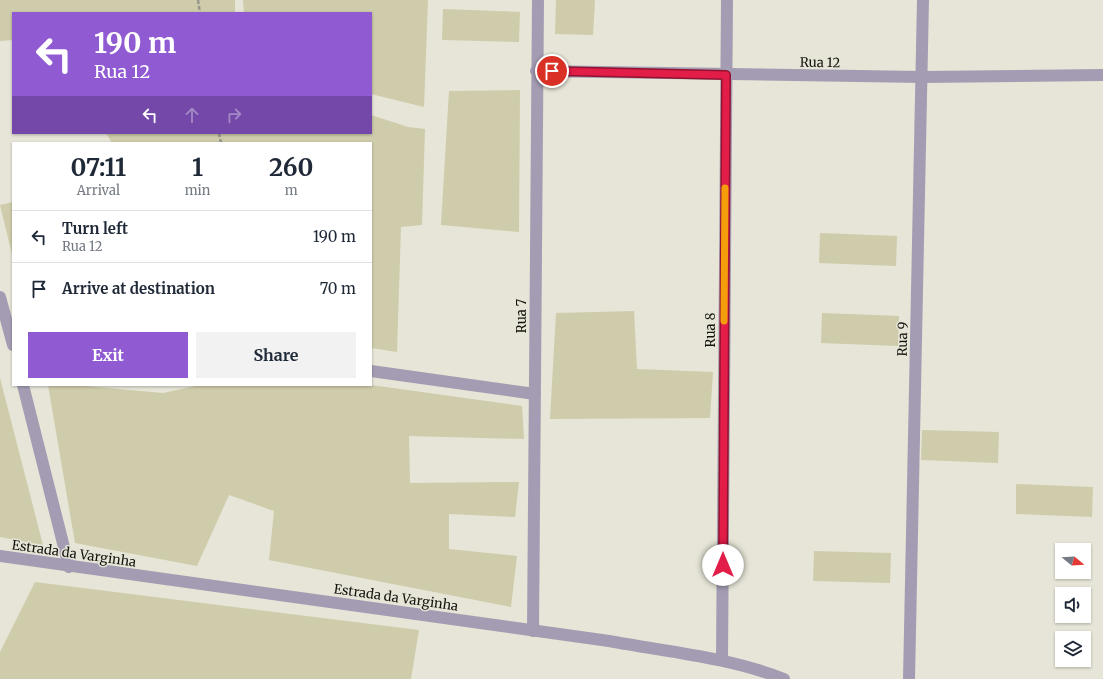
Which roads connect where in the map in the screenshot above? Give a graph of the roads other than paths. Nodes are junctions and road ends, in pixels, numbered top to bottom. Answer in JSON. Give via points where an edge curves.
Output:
{"nodes":[{"id":1,"x":538,"y":0,"type":"edge"},
{"id":2,"x":727,"y":0,"type":"edge"},
{"id":3,"x":923,"y":0,"type":"edge"},
{"id":4,"x":536,"y":71,"type":"junction"},
{"id":5,"x":726,"y":75,"type":"junction"},
{"id":6,"x":1103,"y":75,"type":"edge"},
{"id":7,"x":922,"y":77,"type":"junction"},
{"id":8,"x":0,"y":297,"type":"edge"},
{"id":9,"x":12,"y":341,"type":"edge"},
{"id":10,"x":372,"y":371,"type":"edge"},
{"id":11,"x":23,"y":386,"type":"edge"},
{"id":12,"x":535,"y":394,"type":"junction"},
{"id":13,"x":0,"y":556,"type":"edge"},
{"id":14,"x":69,"y":567,"type":"junction"},
{"id":15,"x":533,"y":632,"type":"junction"},
{"id":16,"x":722,"y":659,"type":"junction"},
{"id":17,"x":784,"y":679,"type":"edge"},
{"id":18,"x":909,"y":679,"type":"edge"}],
"edges":[{"from":1,"to":4,"type":"street","name":"Rua 7"},
{"from":2,"to":5,"type":"street","name":"Rua 8"},
{"from":3,"to":7,"type":"street","name":"Rua 9"},
{"from":4,"to":5,"type":"street","name":"Rua 12"},
{"from":4,"to":12,"type":"street","name":"Rua 7"},
{"from":5,"to":7,"type":"street","name":"Rua 12"},
{"from":5,"to":16,"type":"street","name":"Rua 8"},
{"from":6,"to":7,"type":"street","name":"Rua 12"},
{"from":7,"to":18,"type":"street","name":"Rua 9"},
{"from":8,"to":9,"type":"street"},
{"from":10,"to":12,"type":"street"},
{"from":11,"to":14,"type":"street"},
{"from":12,"to":15,"type":"street","name":"Rua 7"},
{"from":13,"to":14,"type":"street","name":"Estrada da Varginha"},
{"from":14,"to":15,"type":"street","name":"Estrada da Varginha","via":[[303,597]]},
{"from":15,"to":16,"type":"street","name":"Estrada da Varginha"},
{"from":16,"to":17,"type":"street","name":"Estrada da Varginha"}]}
